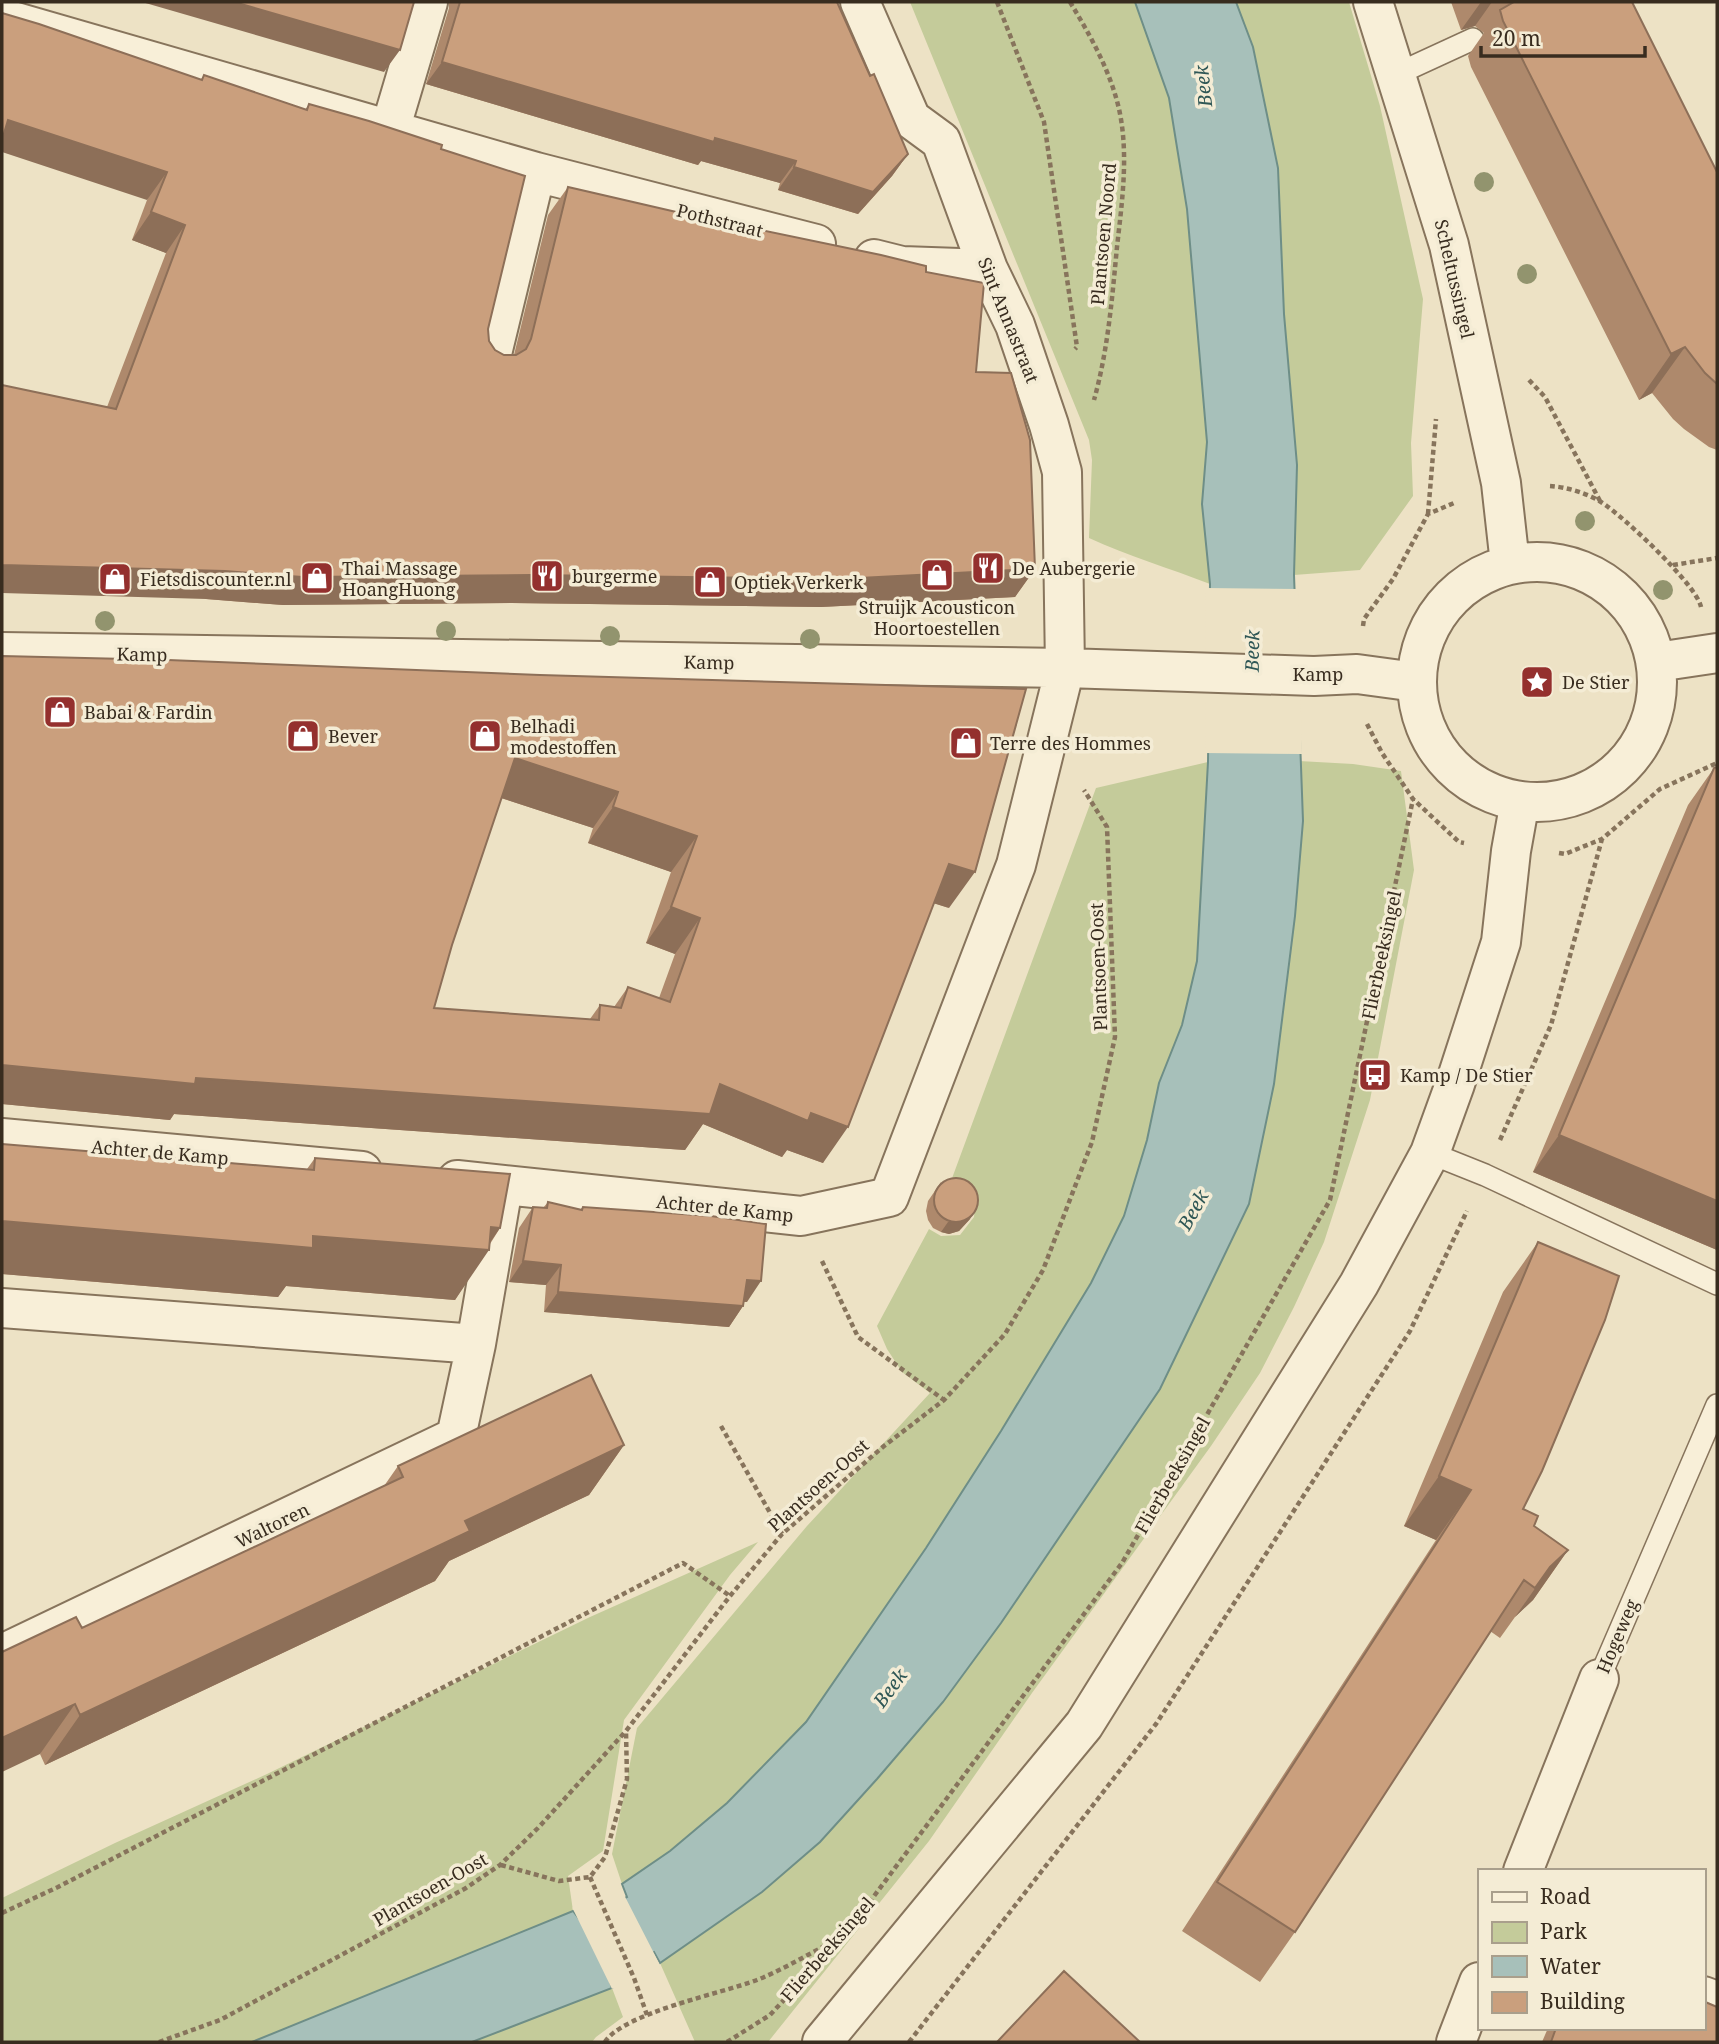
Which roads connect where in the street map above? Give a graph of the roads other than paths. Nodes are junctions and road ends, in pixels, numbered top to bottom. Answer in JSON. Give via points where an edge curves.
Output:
{"nodes":[{"id":1,"x":428,"y":2,"type":"edge"},
{"id":2,"x":860,"y":2,"type":"edge"},
{"id":3,"x":1373,"y":2,"type":"edge"},
{"id":4,"x":2,"y":18,"type":"edge"},
{"id":5,"x":1473,"y":39,"type":"dead end"},
{"id":6,"x":1397,"y":74,"type":"junction"},
{"id":7,"x":390,"y":130,"type":"junction"},
{"id":8,"x":536,"y":172,"type":"junction"},
{"id":9,"x":988,"y":269,"type":"junction"},
{"id":10,"x":490,"y":362,"type":"edge"},
{"id":11,"x":1510,"y":564,"type":"junction"},
{"id":12,"x":2,"y":652,"type":"edge"},
{"id":13,"x":1717,"y":653,"type":"edge"},
{"id":14,"x":1657,"y":662,"type":"junction"},
{"id":15,"x":1065,"y":668,"type":"junction"},
{"id":16,"x":1416,"y":682,"type":"junction"},
{"id":17,"x":1520,"y":802,"type":"junction"},
{"id":18,"x":2,"y":1138,"type":"edge"},
{"id":19,"x":1430,"y":1153,"type":"junction"},
{"id":20,"x":504,"y":1185,"type":"junction"},
{"id":21,"x":1717,"y":1284,"type":"edge"},
{"id":22,"x":2,"y":1308,"type":"edge"},
{"id":23,"x":476,"y":1344,"type":"junction"},
{"id":24,"x":1717,"y":1405,"type":"edge"},
{"id":25,"x":2,"y":1654,"type":"edge"},
{"id":26,"x":1599,"y":1679,"type":"joint"},
{"id":27,"x":1524,"y":1869,"type":"edge"},
{"id":28,"x":1478,"y":1985,"type":"edge"},
{"id":29,"x":822,"y":2042,"type":"edge"},
{"id":30,"x":1456,"y":2042,"type":"edge"}],
"edges":[{"from":1,"to":7,"type":"street"},
{"from":2,"to":9,"type":"street","name":"Sint Annastraat","via":[[911,119],[941,141]]},
{"from":3,"to":6,"type":"street","name":"Scheltussingel"},
{"from":4,"to":7,"type":"street","name":"Pothstraat"},
{"from":5,"to":6,"type":"lane"},
{"from":6,"to":11,"type":"street","name":"Scheltussingel","via":[[1449,245],[1497,464]]},
{"from":7,"to":8,"type":"street","name":"Pothstraat"},
{"from":8,"to":9,"type":"street","name":"Pothstraat","via":[[902,266]]},
{"from":8,"to":10,"type":"street"},
{"from":9,"to":15,"type":"street","name":"Sint Annastraat","via":[[1015,325],[1062,472]]},
{"from":11,"to":14,"type":"street","via":[[1544,561],[1578,568],[1609,584],[1634,608]]},
{"from":11,"to":16,"type":"street","via":[[1472,580],[1442,607],[1423,642]]},
{"from":12,"to":15,"type":"street","name":"Kamp"},
{"from":13,"to":14,"type":"street"},
{"from":14,"to":17,"type":"street","via":[[1656,707],[1643,741],[1622,768],[1593,789],[1560,801]]},
{"from":15,"to":16,"type":"street","name":"Kamp","via":[[1357,674]]},
{"from":15,"to":20,"type":"street","name":"Achter de Kamp","via":[[1016,865],[890,1197],[801,1216]]},
{"from":16,"to":17,"type":"street","via":[[1424,725],[1448,763],[1483,790]]},
{"from":17,"to":19,"type":"street","via":[[1502,942]]},
{"from":18,"to":20,"type":"street","name":"Achter de Kamp"},
{"from":19,"to":21,"type":"lane"},
{"from":19,"to":29,"type":"street","via":[[1359,1284],[1084,1725]]},
{"from":20,"to":23,"type":"street","name":"Waltoren"},
{"from":22,"to":23,"type":"street"},
{"from":23,"to":25,"type":"street","name":"Waltoren","via":[[456,1437]]},
{"from":24,"to":26,"type":"lane","name":"Hogeweg"},
{"from":26,"to":27,"type":"street","name":"Hogeweg"},
{"from":28,"to":30,"type":"street"}]}
